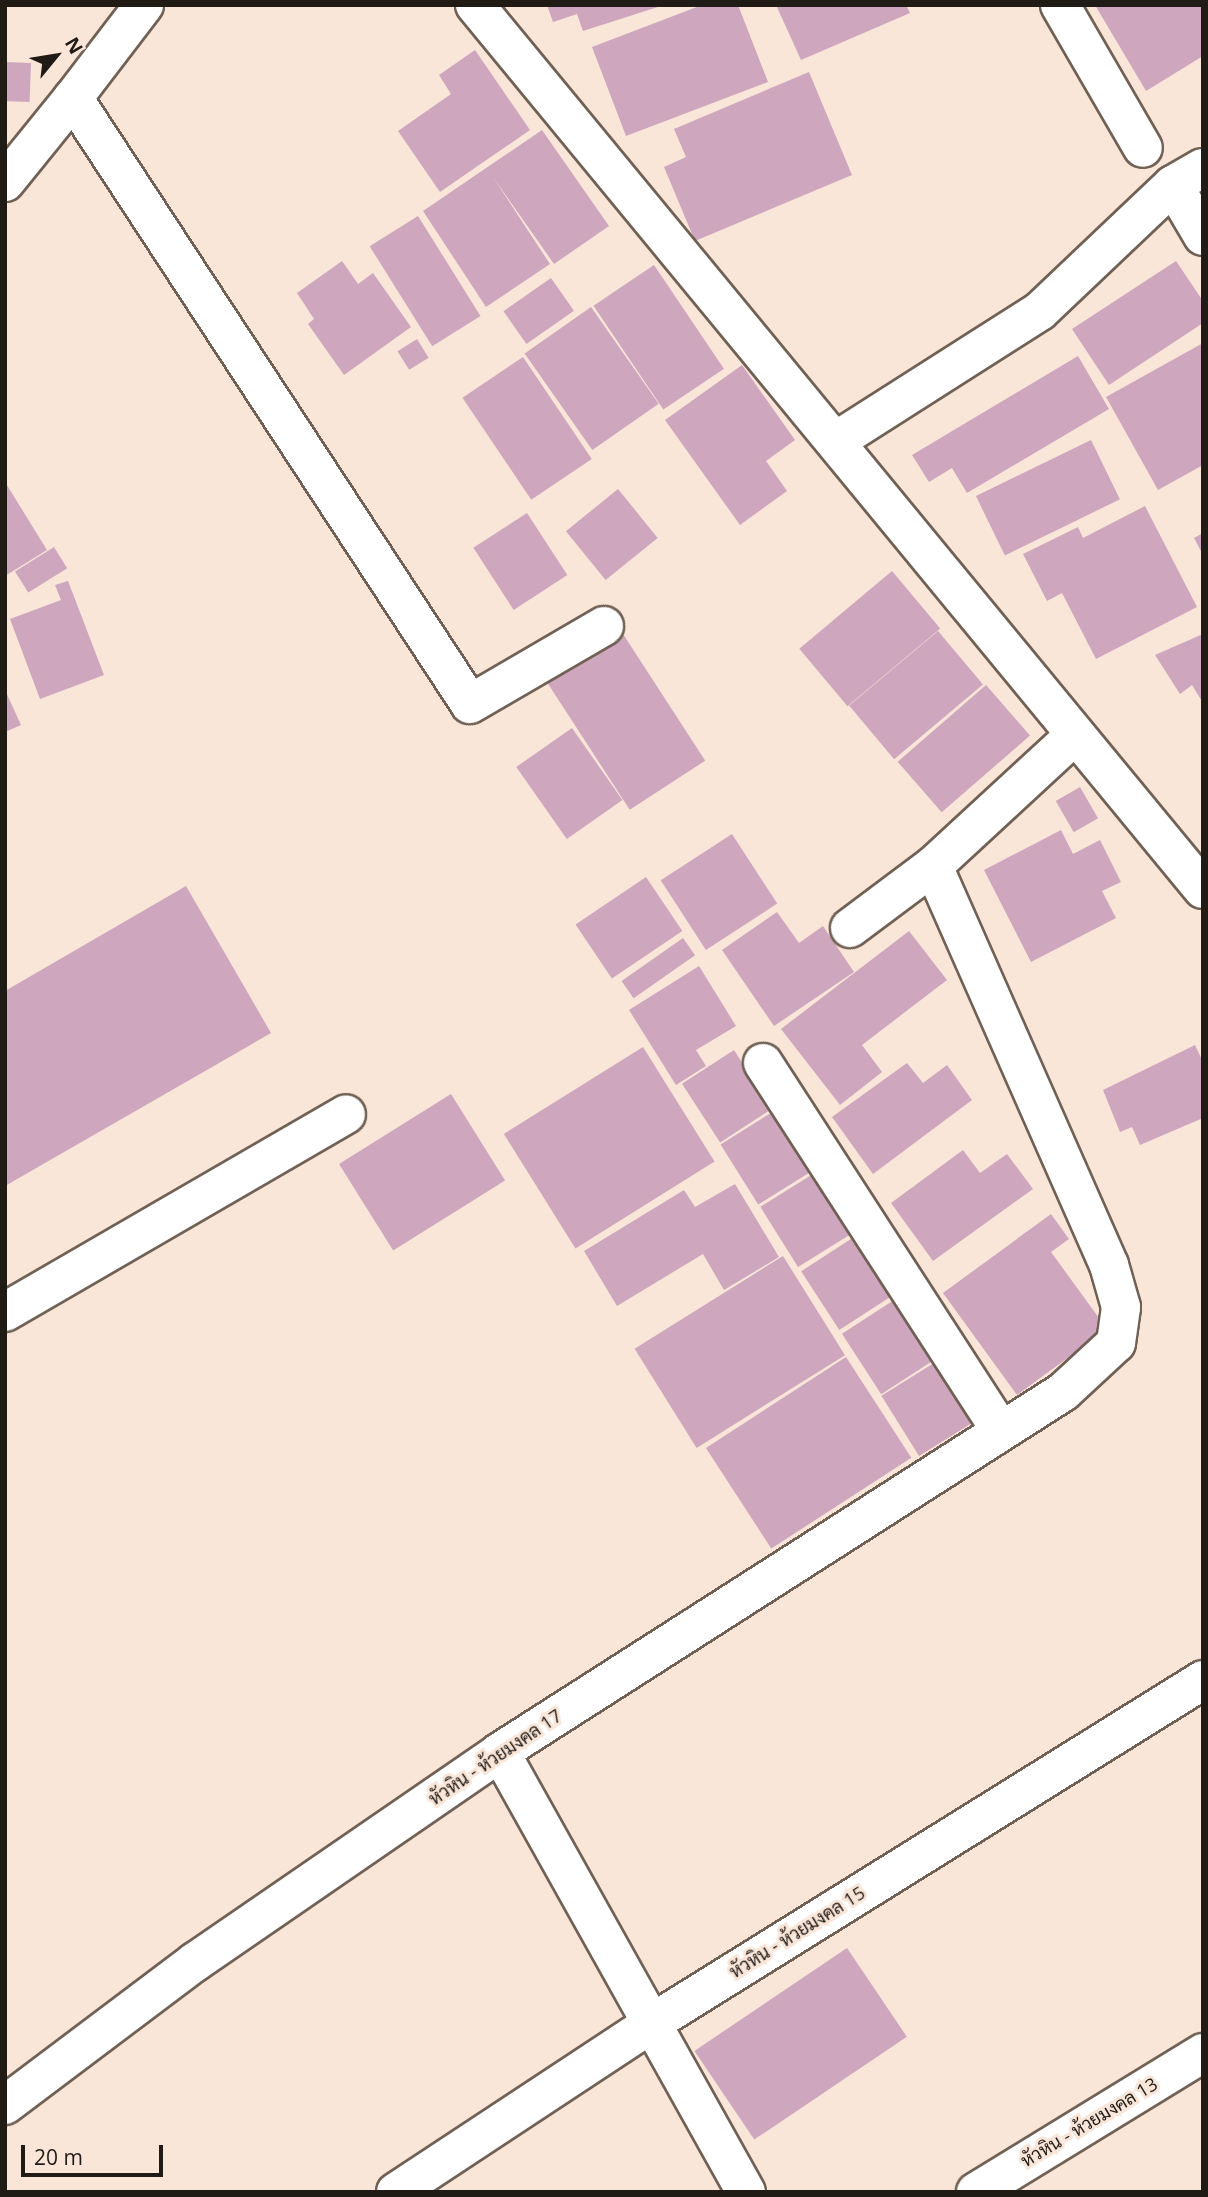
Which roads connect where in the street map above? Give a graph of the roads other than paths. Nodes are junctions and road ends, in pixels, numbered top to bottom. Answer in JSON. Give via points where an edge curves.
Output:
{"nodes":[{"id":1,"x":144,"y":5,"type":"edge"},
{"id":2,"x":475,"y":5,"type":"edge"},
{"id":3,"x":1060,"y":5,"type":"edge"},
{"id":4,"x":73,"y":98,"type":"junction"},
{"id":5,"x":1143,"y":148,"type":"dead end"},
{"id":6,"x":1188,"y":176,"type":"edge"},
{"id":7,"x":5,"y":182,"type":"edge"},
{"id":8,"x":1203,"y":236,"type":"edge"},
{"id":9,"x":836,"y":441,"type":"junction"},
{"id":10,"x":604,"y":625,"type":"dead end"},
{"id":11,"x":1073,"y":737,"type":"junction"},
{"id":12,"x":933,"y":866,"type":"junction"},
{"id":13,"x":1203,"y":889,"type":"edge"},
{"id":14,"x":850,"y":929,"type":"dead end"},
{"id":15,"x":763,"y":1063,"type":"dead end"},
{"id":16,"x":346,"y":1114,"type":"dead end"},
{"id":17,"x":5,"y":1312,"type":"edge"},
{"id":18,"x":1001,"y":1431,"type":"junction"},
{"id":19,"x":1203,"y":1680,"type":"edge"},
{"id":20,"x":500,"y":1752,"type":"junction"},
{"id":21,"x":652,"y":2023,"type":"junction"},
{"id":22,"x":1203,"y":2053,"type":"edge"},
{"id":23,"x":5,"y":2105,"type":"edge"},
{"id":24,"x":396,"y":2192,"type":"edge"},
{"id":25,"x":746,"y":2192,"type":"edge"},
{"id":26,"x":976,"y":2192,"type":"edge"}],
"edges":[{"from":1,"to":4,"type":"street"},
{"from":2,"to":9,"type":"street"},
{"from":3,"to":5,"type":"street"},
{"from":4,"to":7,"type":"street"},
{"from":4,"to":10,"type":"street","via":[[470,704]]},
{"from":6,"to":8,"type":"street"},
{"from":6,"to":9,"type":"street","via":[[1040,311]]},
{"from":9,"to":11,"type":"street"},
{"from":11,"to":12,"type":"street"},
{"from":11,"to":13,"type":"street"},
{"from":12,"to":14,"type":"street"},
{"from":12,"to":18,"type":"street","name":"หัวหิน - ห้วยมงคล 17","via":[[1110,1265],[1121,1307],[1116,1343],[1063,1392]]},
{"from":15,"to":18,"type":"street"},
{"from":16,"to":17,"type":"street"},
{"from":18,"to":20,"type":"street","name":"หัวหิน - ห้วยมงคล 17"},
{"from":19,"to":21,"type":"street","name":"หัวหิน - ห้วยมงคล 15"},
{"from":20,"to":21,"type":"street"},
{"from":20,"to":23,"type":"street","name":"หัวหิน - ห้วยมงคล 17","via":[[195,1962]]},
{"from":21,"to":24,"type":"street","name":"หัวหิน - ห้วยมงคล 15"},
{"from":21,"to":25,"type":"street"},
{"from":22,"to":26,"type":"street","name":"หัวหิน - ห้วยมงคล 13"}]}
